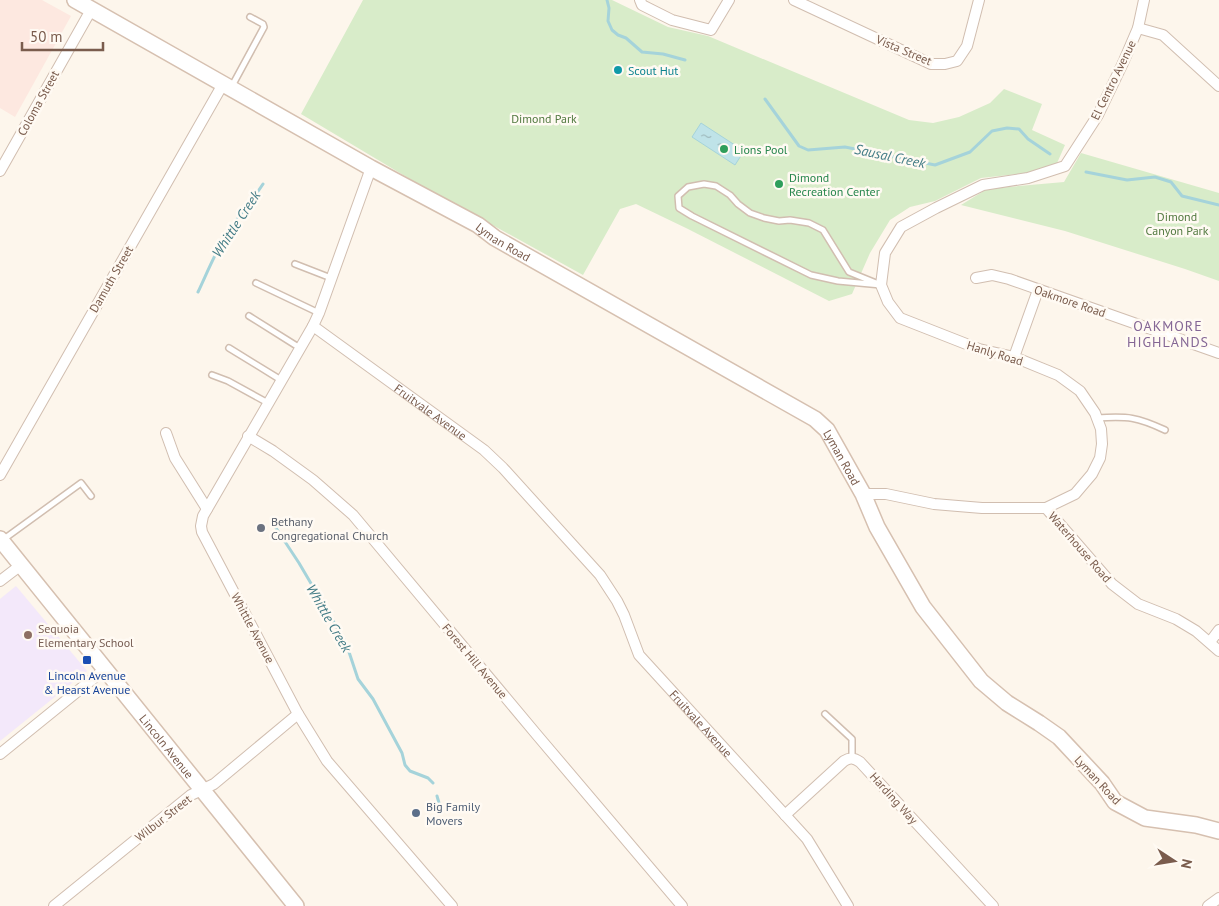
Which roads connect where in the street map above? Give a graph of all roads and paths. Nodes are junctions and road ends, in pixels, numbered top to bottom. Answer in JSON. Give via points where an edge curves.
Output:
{"nodes":[{"id":1,"x":74,"y":0,"type":"edge"},
{"id":2,"x":640,"y":0,"type":"edge"},
{"id":3,"x":729,"y":0,"type":"edge"},
{"id":4,"x":794,"y":0,"type":"edge"},
{"id":5,"x":979,"y":0,"type":"edge"},
{"id":6,"x":1144,"y":0,"type":"edge"},
{"id":7,"x":91,"y":10,"type":"junction"},
{"id":8,"x":250,"y":17,"type":"dead end"},
{"id":9,"x":1138,"y":28,"type":"junction"},
{"id":10,"x":227,"y":86,"type":"junction"},
{"id":11,"x":1219,"y":86,"type":"edge"},
{"id":12,"x":371,"y":168,"type":"junction"},
{"id":13,"x":0,"y":171,"type":"edge"},
{"id":14,"x":296,"y":264,"type":"dead end"},
{"id":15,"x":331,"y":278,"type":"junction"},
{"id":16,"x":976,"y":278,"type":"dead end"},
{"id":17,"x":256,"y":283,"type":"dead end"},
{"id":18,"x":881,"y":285,"type":"junction"},
{"id":19,"x":1038,"y":290,"type":"junction"},
{"id":20,"x":319,"y":313,"type":"junction"},
{"id":21,"x":249,"y":316,"type":"dead end"},
{"id":22,"x":313,"y":326,"type":"junction"},
{"id":23,"x":229,"y":348,"type":"dead end"},
{"id":24,"x":300,"y":348,"type":"junction"},
{"id":25,"x":1219,"y":353,"type":"edge"},
{"id":26,"x":1014,"y":357,"type":"junction"},
{"id":27,"x":212,"y":375,"type":"dead end"},
{"id":28,"x":281,"y":380,"type":"junction"},
{"id":29,"x":268,"y":403,"type":"junction"},
{"id":30,"x":1097,"y":418,"type":"junction"},
{"id":31,"x":1166,"y":430,"type":"dead end"},
{"id":32,"x":166,"y":432,"type":"dead end"},
{"id":33,"x":248,"y":436,"type":"junction"},
{"id":34,"x":0,"y":475,"type":"edge"},
{"id":35,"x":863,"y":494,"type":"junction"},
{"id":36,"x":92,"y":496,"type":"dead end"},
{"id":37,"x":1046,"y":508,"type":"junction"},
{"id":38,"x":208,"y":509,"type":"junction"},
{"id":39,"x":1,"y":540,"type":"edge"},
{"id":40,"x":21,"y":565,"type":"junction"},
{"id":41,"x":0,"y":582,"type":"edge"},
{"id":42,"x":1219,"y":630,"type":"edge"},
{"id":43,"x":1210,"y":642,"type":"junction"},
{"id":44,"x":1219,"y":651,"type":"edge"},
{"id":45,"x":105,"y":669,"type":"junction"},
{"id":46,"x":298,"y":714,"type":"junction"},
{"id":47,"x":825,"y":714,"type":"dead end"},
{"id":48,"x":0,"y":754,"type":"edge"},
{"id":49,"x":852,"y":758,"type":"junction"},
{"id":50,"x":202,"y":789,"type":"junction"},
{"id":51,"x":786,"y":815,"type":"junction"},
{"id":52,"x":1219,"y":831,"type":"edge"},
{"id":53,"x":1219,"y":898,"type":"edge"},
{"id":54,"x":54,"y":906,"type":"edge"},
{"id":55,"x":296,"y":906,"type":"edge"},
{"id":56,"x":452,"y":906,"type":"edge"},
{"id":57,"x":682,"y":906,"type":"edge"},
{"id":58,"x":848,"y":906,"type":"edge"},
{"id":59,"x":993,"y":906,"type":"edge"},
{"id":60,"x":1208,"y":906,"type":"edge"}],
"edges":[{"from":1,"to":7,"type":"street"},
{"from":2,"to":3,"type":"street","via":[[672,20],[711,30]]},
{"from":4,"to":5,"type":"street","name":"Vista Street","via":[[931,64],[944,64],[958,60],[967,46]]},
{"from":6,"to":9,"type":"street","name":"El Centro Avenue"},
{"from":7,"to":10,"type":"street"},
{"from":7,"to":13,"type":"street","name":"Coloma Street"},
{"from":8,"to":10,"type":"lane","via":[[263,24],[264,28]]},
{"from":9,"to":11,"type":"street","via":[[1163,35]]},
{"from":9,"to":18,"type":"street","name":"El Centro Avenue","via":[[1098,114],[1065,166],[1028,178],[983,185],[901,226],[885,253]]},
{"from":10,"to":12,"type":"street"},
{"from":10,"to":34,"type":"street","name":"Damuth Street"},
{"from":12,"to":15,"type":"street"},
{"from":12,"to":35,"type":"street","name":"Lyman Road","via":[[478,225],[495,238],[815,419],[827,430]]},
{"from":14,"to":15,"type":"lane"},
{"from":15,"to":20,"type":"street"},
{"from":16,"to":19,"type":"street","name":"Oakmore Road","via":[[992,275]]},
{"from":17,"to":20,"type":"lane"},
{"from":18,"to":18,"type":"lane","via":[[849,272],[823,230],[809,223],[779,221],[750,213],[716,186],[688,187],[678,196],[679,208],[692,216],[811,275]]},
{"from":18,"to":26,"type":"street","name":"Hanly Road","via":[[900,318],[979,349]]},
{"from":19,"to":25,"type":"street","name":"Oakmore Road"},
{"from":19,"to":26,"type":"street"},
{"from":20,"to":22,"type":"street"},
{"from":21,"to":24,"type":"lane"},
{"from":22,"to":24,"type":"street","name":"Whittle Avenue"},
{"from":22,"to":51,"type":"street","name":"Fruitvale Avenue","via":[[484,450],[503,468],[609,587],[624,615],[638,655]]},
{"from":23,"to":28,"type":"lane"},
{"from":24,"to":28,"type":"street","name":"Whittle Avenue"},
{"from":26,"to":30,"type":"street","name":"Hanly Road","via":[[1058,375],[1080,391]]},
{"from":27,"to":29,"type":"lane","via":[[228,380]]},
{"from":28,"to":29,"type":"street","name":"Whittle Avenue"},
{"from":29,"to":33,"type":"street","name":"Whittle Avenue"},
{"from":30,"to":31,"type":"lane","via":[[1121,416],[1141,419]]},
{"from":30,"to":37,"type":"street","name":"Hanly Road","via":[[1102,444],[1100,458],[1092,474],[1075,494]]},
{"from":32,"to":38,"type":"street","via":[[174,458]]},
{"from":33,"to":38,"type":"street","name":"Whittle Avenue"},
{"from":33,"to":57,"type":"street","name":"Forest Hill Avenue","via":[[314,480],[353,515]]},
{"from":35,"to":37,"type":"street","name":"Waterhouse Road","via":[[886,494],[934,504],[982,508]]},
{"from":35,"to":52,"type":"street","name":"Lyman Road","via":[[877,526],[923,607],[981,681],[1008,704],[1059,737],[1102,782],[1115,802],[1145,818]]},
{"from":36,"to":39,"type":"lane","via":[[81,483]]},
{"from":37,"to":43,"type":"street","name":"Waterhouse Road","via":[[1112,584],[1138,604],[1176,619]]},
{"from":38,"to":46,"type":"street","name":"Whittle Avenue","via":[[202,521],[202,532]]},
{"from":39,"to":40,"type":"street","name":"Lincoln Avenue"},
{"from":40,"to":41,"type":"street"},
{"from":40,"to":45,"type":"street","name":"Lincoln Avenue"},
{"from":42,"to":43,"type":"street"},
{"from":43,"to":44,"type":"street","name":"Waterhouse Road"},
{"from":45,"to":48,"type":"street"},
{"from":45,"to":50,"type":"street","name":"Lincoln Avenue"},
{"from":46,"to":50,"type":"street","name":"Wilbur Street","via":[[214,784]]},
{"from":46,"to":56,"type":"street","name":"Whittle Avenue","via":[[327,761]]},
{"from":47,"to":49,"type":"lane","via":[[852,739]]},
{"from":49,"to":51,"type":"street","via":[[844,761]]},
{"from":49,"to":59,"type":"street","name":"Harding Way","via":[[860,762]]},
{"from":50,"to":54,"type":"street","name":"Wilbur Street"},
{"from":50,"to":55,"type":"street","name":"Lincoln Avenue"},
{"from":51,"to":58,"type":"street","name":"Fruitvale Avenue","via":[[812,846]]},
{"from":53,"to":60,"type":"street"}]}
